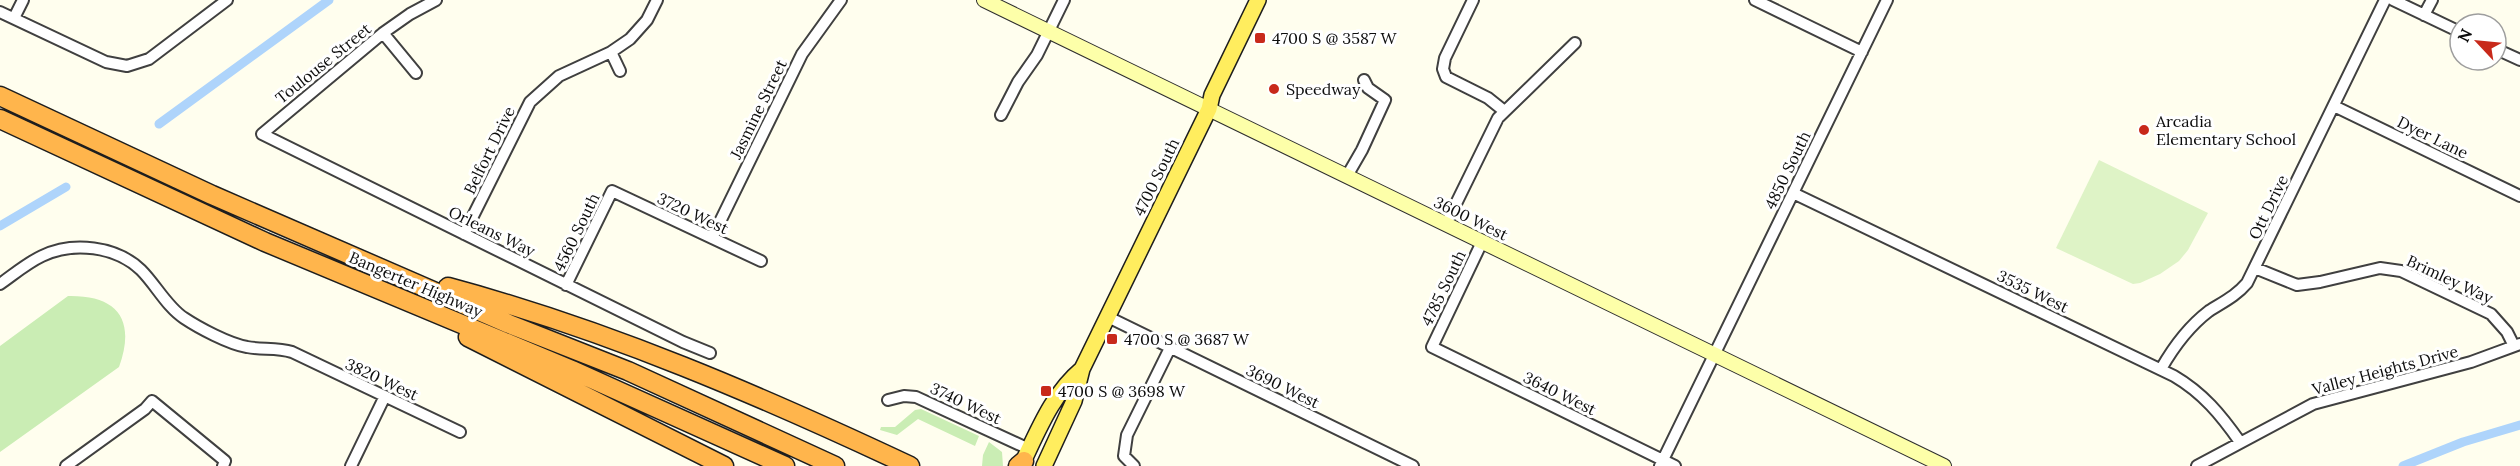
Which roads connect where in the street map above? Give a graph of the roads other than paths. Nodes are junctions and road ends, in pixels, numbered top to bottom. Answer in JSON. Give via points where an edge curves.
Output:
{"nodes":[{"id":1,"x":23,"y":0,"type":"edge"},
{"id":2,"x":207,"y":0,"type":"edge"},
{"id":3,"x":227,"y":0,"type":"edge"},
{"id":4,"x":436,"y":0,"type":"edge"},
{"id":5,"x":657,"y":0,"type":"edge"},
{"id":6,"x":841,"y":0,"type":"edge"},
{"id":7,"x":984,"y":0,"type":"edge"},
{"id":8,"x":1064,"y":0,"type":"edge"},
{"id":9,"x":1258,"y":0,"type":"edge"},
{"id":10,"x":1473,"y":0,"type":"edge"},
{"id":11,"x":1755,"y":0,"type":"edge"},
{"id":12,"x":1887,"y":0,"type":"edge"},
{"id":13,"x":2385,"y":0,"type":"edge"},
{"id":14,"x":2393,"y":0,"type":"edge"},
{"id":15,"x":2432,"y":0,"type":"edge"},
{"id":16,"x":214,"y":10,"type":"junction"},
{"id":17,"x":0,"y":12,"type":"edge"},
{"id":18,"x":2424,"y":15,"type":"junction"},
{"id":19,"x":14,"y":18,"type":"junction"},
{"id":20,"x":2448,"y":26,"type":"edge"},
{"id":21,"x":1049,"y":32,"type":"junction"},
{"id":22,"x":383,"y":33,"type":"junction"},
{"id":23,"x":1575,"y":43,"type":"dead end"},
{"id":24,"x":611,"y":52,"type":"junction"},
{"id":25,"x":1862,"y":52,"type":"junction"},
{"id":26,"x":620,"y":71,"type":"dead end"},
{"id":27,"x":416,"y":73,"type":"dead end"},
{"id":28,"x":1364,"y":80,"type":"dead end"},
{"id":29,"x":0,"y":96,"type":"edge"},
{"id":30,"x":2334,"y":106,"type":"junction"},
{"id":31,"x":1209,"y":109,"type":"junction"},
{"id":32,"x":1503,"y":110,"type":"junction"},
{"id":33,"x":1001,"y":115,"type":"dead end"},
{"id":34,"x":0,"y":119,"type":"edge"},
{"id":35,"x":262,"y":134,"type":"joint"},
{"id":36,"x":1347,"y":176,"type":"junction"},
{"id":37,"x":612,"y":191,"type":"joint"},
{"id":38,"x":1793,"y":192,"type":"junction"},
{"id":39,"x":2520,"y":196,"type":"edge"},
{"id":40,"x":1446,"y":224,"type":"junction"},
{"id":41,"x":464,"y":234,"type":"junction"},
{"id":42,"x":712,"y":238,"type":"junction"},
{"id":43,"x":1482,"y":242,"type":"junction"},
{"id":44,"x":761,"y":261,"type":"dead end"},
{"id":45,"x":2255,"y":268,"type":"junction"},
{"id":46,"x":391,"y":273,"type":"junction"},
{"id":47,"x":0,"y":284,"type":"edge"},
{"id":48,"x":567,"y":285,"type":"junction"},
{"id":49,"x":393,"y":297,"type":"junction"},
{"id":50,"x":1108,"y":317,"type":"junction"},
{"id":51,"x":2517,"y":345,"type":"edge"},
{"id":52,"x":1432,"y":346,"type":"joint"},
{"id":53,"x":1170,"y":348,"type":"junction"},
{"id":54,"x":710,"y":353,"type":"dead end"},
{"id":55,"x":1715,"y":354,"type":"junction"},
{"id":56,"x":1082,"y":369,"type":"junction"},
{"id":57,"x":2161,"y":369,"type":"junction"},
{"id":58,"x":385,"y":396,"type":"junction"},
{"id":59,"x":888,"y":400,"type":"dead end"},
{"id":60,"x":460,"y":432,"type":"dead end"},
{"id":61,"x":2240,"y":442,"type":"junction"},
{"id":62,"x":1023,"y":461,"type":"edge"},
{"id":63,"x":1662,"y":463,"type":"edge"},
{"id":64,"x":224,"y":464,"type":"edge"},
{"id":65,"x":66,"y":466,"type":"edge"},
{"id":66,"x":351,"y":466,"type":"edge"},
{"id":67,"x":724,"y":466,"type":"edge"},
{"id":68,"x":785,"y":466,"type":"edge"},
{"id":69,"x":835,"y":466,"type":"edge"},
{"id":70,"x":910,"y":466,"type":"edge"},
{"id":71,"x":1044,"y":466,"type":"edge"},
{"id":72,"x":1134,"y":466,"type":"edge"},
{"id":73,"x":1413,"y":466,"type":"edge"},
{"id":74,"x":1675,"y":466,"type":"edge"},
{"id":75,"x":1944,"y":466,"type":"edge"},
{"id":76,"x":2197,"y":466,"type":"edge"}],
"edges":[{"from":1,"to":19,"type":"street"},
{"from":2,"to":16,"type":"street"},
{"from":3,"to":16,"type":"street"},
{"from":4,"to":22,"type":"street","name":"Toulouse Street"},
{"from":5,"to":24,"type":"street","name":"Belfort Drive","via":[[637,33]]},
{"from":6,"to":42,"type":"street","name":"Jasmine Street","via":[[802,54]]},
{"from":7,"to":21,"type":"street","name":"3600 West"},
{"from":8,"to":21,"type":"street"},
{"from":9,"to":31,"type":"main road","name":"4700 South","via":[[1212,95]]},
{"from":10,"to":32,"type":"street","via":[[1443,69],[1446,77]]},
{"from":11,"to":25,"type":"street"},
{"from":12,"to":25,"type":"street","name":"4850 South"},
{"from":13,"to":30,"type":"street","name":"Ott Drive"},
{"from":14,"to":18,"type":"street"},
{"from":15,"to":18,"type":"street"},
{"from":16,"to":19,"type":"street","via":[[149,59],[132,65],[111,64]]},
{"from":17,"to":19,"type":"street"},
{"from":18,"to":20,"type":"street"},
{"from":21,"to":31,"type":"street","name":"3600 West"},
{"from":21,"to":33,"type":"street"},
{"from":22,"to":27,"type":"street"},
{"from":22,"to":35,"type":"street","name":"Toulouse Street"},
{"from":23,"to":32,"type":"street"},
{"from":24,"to":26,"type":"street"},
{"from":24,"to":41,"type":"street","name":"Belfort Drive","via":[[559,76],[531,102]]},
{"from":25,"to":38,"type":"street","name":"4850 South"},
{"from":28,"to":36,"type":"street","via":[[1368,88],[1385,100]]},
{"from":29,"to":46,"type":"highway","name":"Bangerter Highway"},
{"from":30,"to":39,"type":"street","name":"Dyer Lane"},
{"from":30,"to":45,"type":"street","name":"Ott Drive"},
{"from":31,"to":36,"type":"street","name":"3600 West"},
{"from":31,"to":50,"type":"main road","name":"4700 South"},
{"from":32,"to":40,"type":"street"},
{"from":34,"to":49,"type":"highway","name":"Bangerter Highway","via":[[186,207]]},
{"from":35,"to":41,"type":"street","name":"Orleans Way"},
{"from":36,"to":40,"type":"street","name":"3600 West"},
{"from":37,"to":42,"type":"street","name":"3720 West"},
{"from":37,"to":48,"type":"street","name":"4560 South"},
{"from":38,"to":55,"type":"street","name":"4850 South"},
{"from":38,"to":57,"type":"street","name":"3535 West"},
{"from":40,"to":43,"type":"street","name":"3600 West"},
{"from":41,"to":48,"type":"street","name":"Orleans Way"},
{"from":42,"to":44,"type":"street","name":"3720 West"},
{"from":43,"to":52,"type":"street","name":"4785 South"},
{"from":43,"to":55,"type":"street","name":"3600 West"},
{"from":45,"to":51,"type":"street","name":"Brimley Way","via":[[2297,285],[2373,269],[2401,271],[2491,314]]},
{"from":45,"to":57,"type":"street","name":"Ott Drive","via":[[2240,292],[2184,333]]},
{"from":46,"to":69,"type":"highway","name":"Bangerter Highway","via":[[628,371]]},
{"from":46,"to":70,"type":"highway","via":[[490,299],[659,357]]},
{"from":47,"to":58,"type":"street","name":"3820 West","via":[[49,254],[71,248],[104,250],[140,268],[185,319],[242,346],[292,352]]},
{"from":48,"to":54,"type":"street","name":"Orleans Way"},
{"from":49,"to":67,"type":"highway"},
{"from":49,"to":68,"type":"highway","name":"Bangerter Highway","via":[[572,369]]},
{"from":50,"to":53,"type":"street","name":"3690 West"},
{"from":50,"to":56,"type":"main road","name":"4700 South"},
{"from":51,"to":61,"type":"street","name":"Valley Heights Drive","via":[[2471,362],[2313,404]]},
{"from":52,"to":63,"type":"street","name":"3640 West"},
{"from":53,"to":72,"type":"street","via":[[1127,435],[1124,456]]},
{"from":53,"to":73,"type":"street","name":"3690 West"},
{"from":55,"to":63,"type":"street","name":"4850 South"},
{"from":55,"to":75,"type":"street","name":"3600 West"},
{"from":56,"to":62,"type":"main road","name":"4700 South","via":[[1055,399]]},
{"from":56,"to":71,"type":"main road","name":"4700 South","via":[[1074,400]]},
{"from":57,"to":61,"type":"street","name":"3535 West","via":[[2205,398]]},
{"from":58,"to":60,"type":"street","name":"3820 West"},
{"from":58,"to":66,"type":"street"},
{"from":59,"to":62,"type":"street","name":"3740 West","via":[[916,397]]},
{"from":61,"to":76,"type":"street","name":"Valley Heights Drive"},
{"from":63,"to":74,"type":"street","name":"3640 West"},
{"from":64,"to":65,"type":"street","via":[[152,401]]}]}
